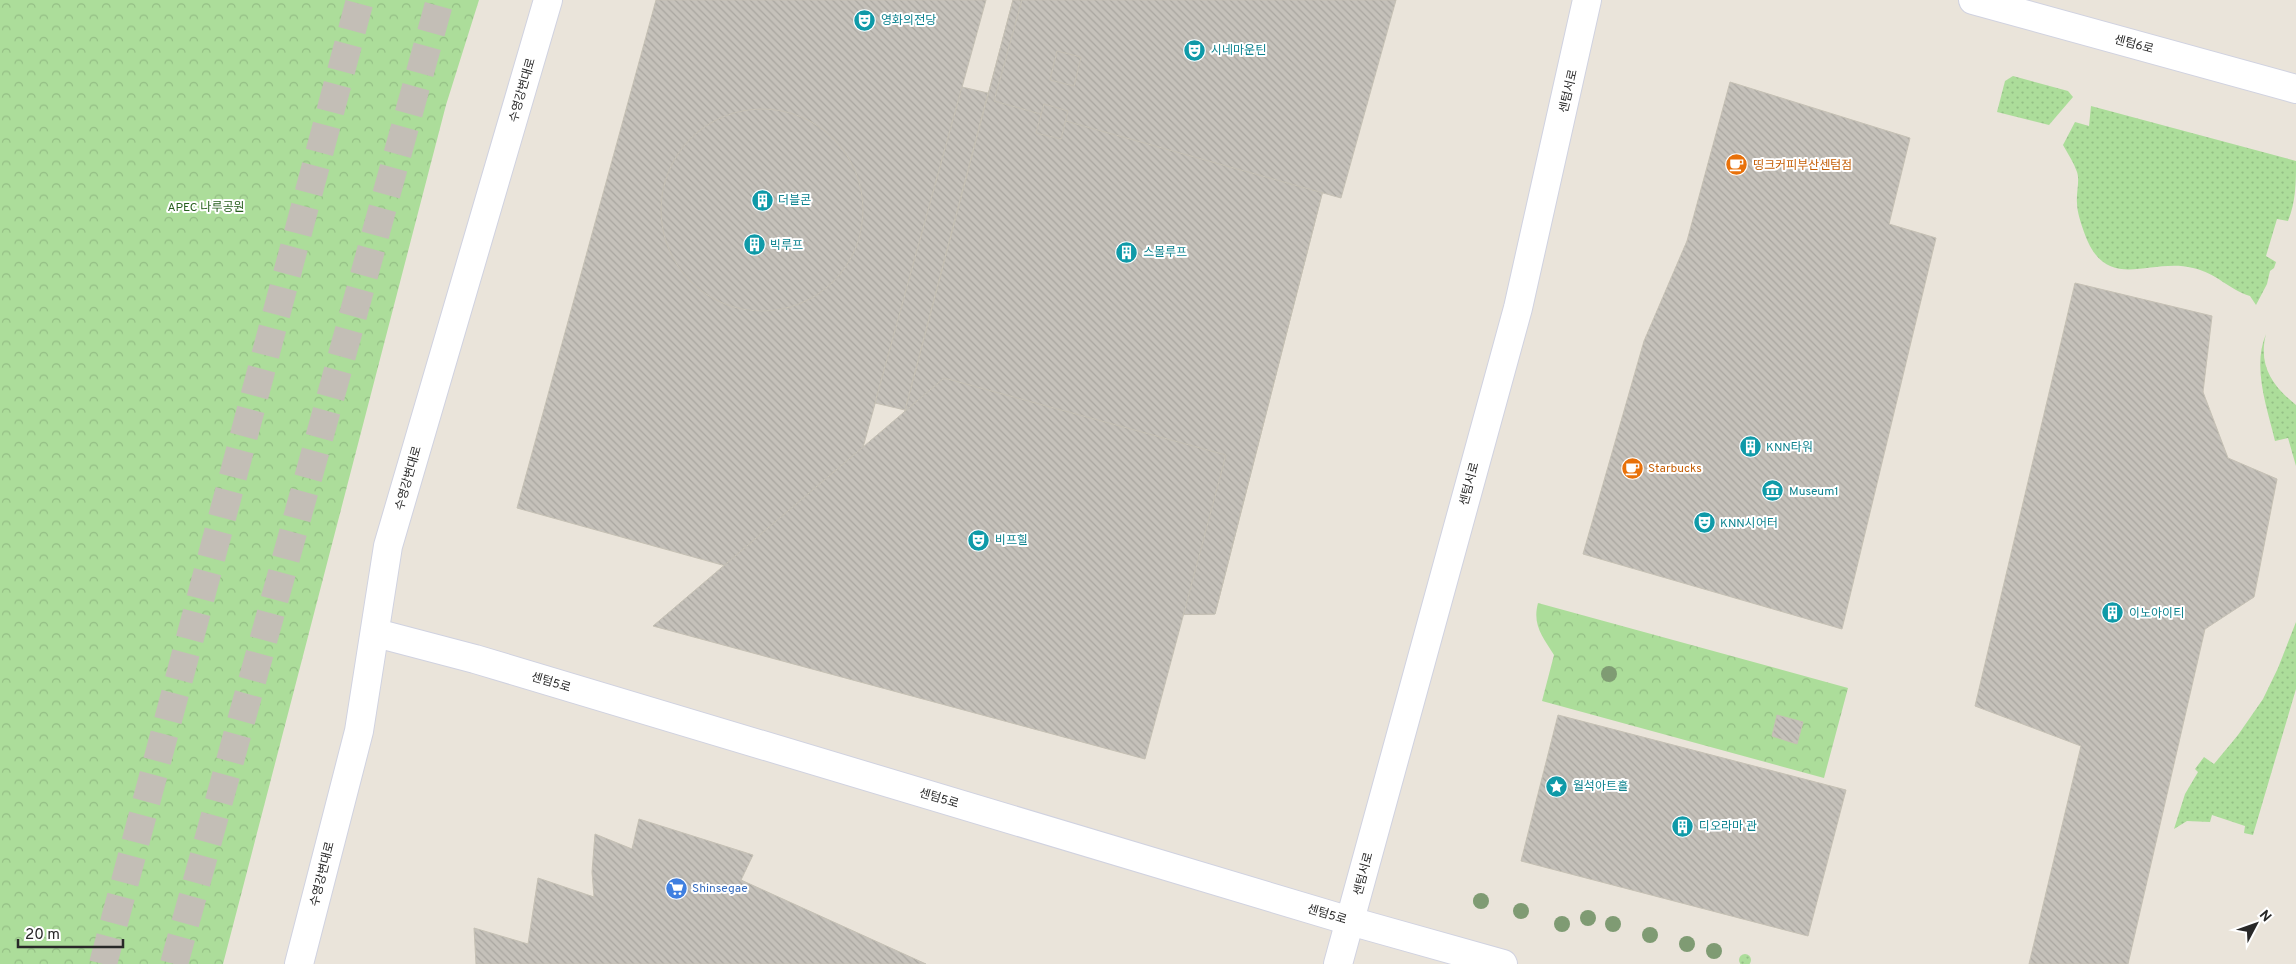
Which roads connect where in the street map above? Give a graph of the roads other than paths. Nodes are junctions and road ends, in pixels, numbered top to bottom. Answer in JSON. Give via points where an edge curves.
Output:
{"nodes":[{"id":1,"x":548,"y":0,"type":"edge"},
{"id":2,"x":1587,"y":0,"type":"edge"},
{"id":3,"x":1973,"y":0,"type":"edge"},
{"id":4,"x":2296,"y":88,"type":"edge"},
{"id":5,"x":376,"y":633,"type":"junction"},
{"id":6,"x":1350,"y":921,"type":"junction"},
{"id":7,"x":299,"y":964,"type":"edge"},
{"id":8,"x":1338,"y":964,"type":"edge"},
{"id":9,"x":1503,"y":964,"type":"edge"}],
"edges":[{"from":1,"to":5,"type":"street","name":"수영강변대로","via":[[388,546]]},
{"from":2,"to":6,"type":"street","name":"센텀서로","via":[[1518,308]]},
{"from":3,"to":4,"type":"street","name":"센텀6로"},
{"from":5,"to":6,"type":"street","name":"센텀5로","via":[[475,659]]},
{"from":5,"to":7,"type":"street","name":"수영강변대로","via":[[359,731]]},
{"from":6,"to":8,"type":"street","name":"센텀서로"},
{"from":6,"to":9,"type":"street","name":"센텀5로"}]}
